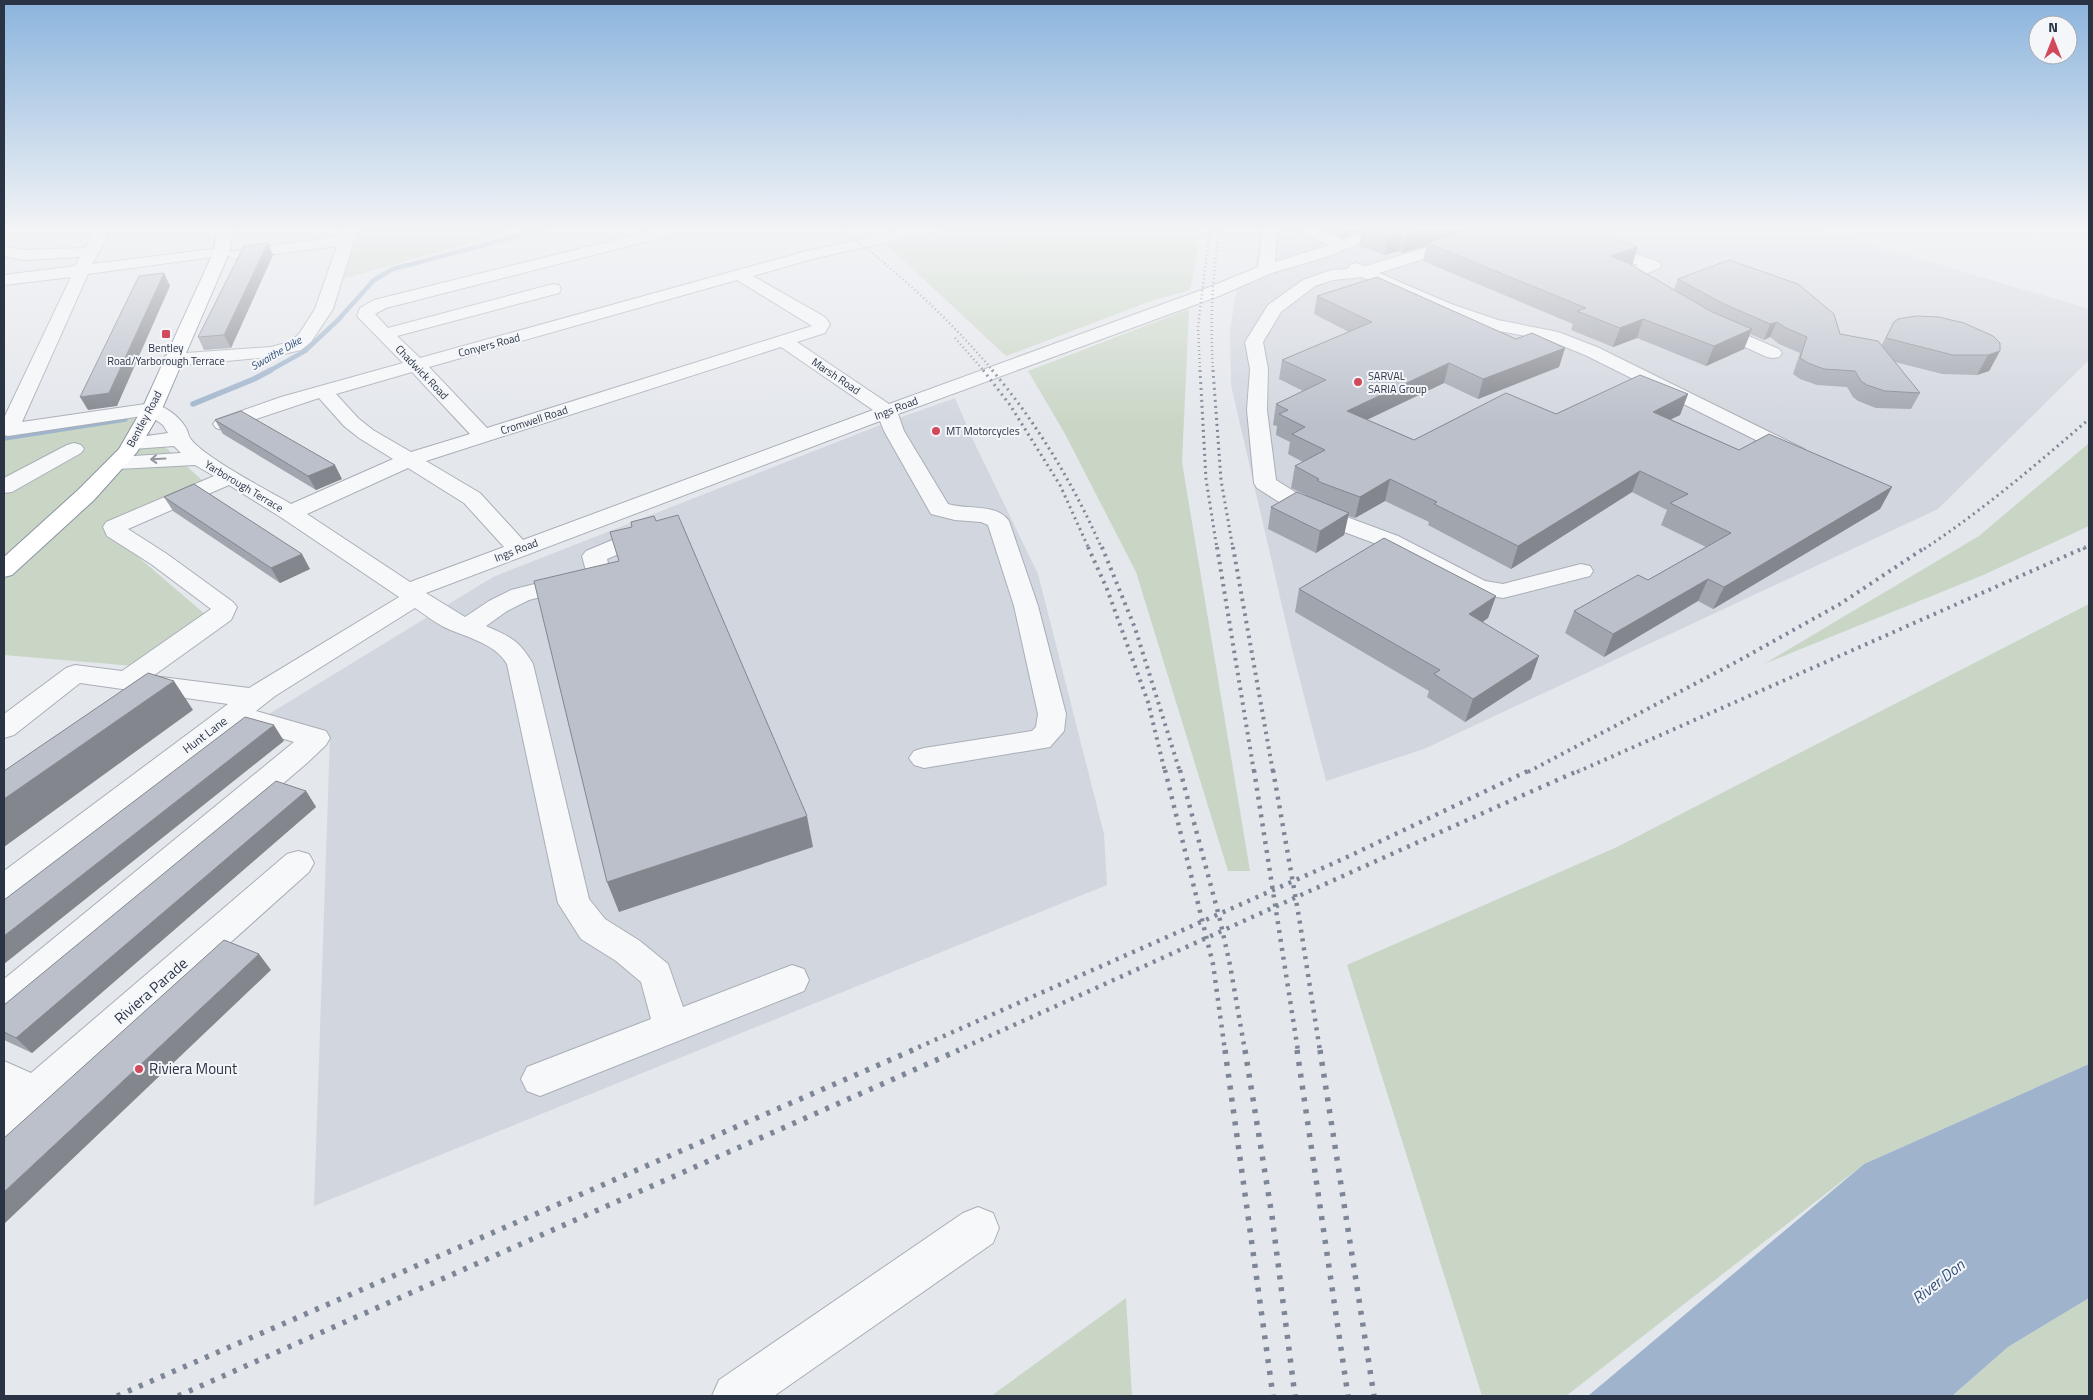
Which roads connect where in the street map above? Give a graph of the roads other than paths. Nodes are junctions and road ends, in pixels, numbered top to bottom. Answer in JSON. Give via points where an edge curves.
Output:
{"nodes":[{"id":1,"x":71,"y":293,"type":"edge"},
{"id":2,"x":202,"y":293,"type":"edge"},
{"id":3,"x":329,"y":293,"type":"edge"},
{"id":4,"x":422,"y":293,"type":"edge"},
{"id":5,"x":538,"y":293,"type":"edge"},
{"id":6,"x":559,"y":293,"type":"edge"},
{"id":7,"x":674,"y":293,"type":"edge"},
{"id":8,"x":771,"y":293,"type":"edge"},
{"id":9,"x":1209,"y":293,"type":"edge"},
{"id":10,"x":1295,"y":293,"type":"edge"},
{"id":11,"x":1412,"y":293,"type":"edge"},
{"id":12,"x":1658,"y":293,"type":"edge"},
{"id":13,"x":1667,"y":299,"type":"edge"},
{"id":14,"x":588,"y":317,"type":"junction"},
{"id":15,"x":1700,"y":319,"type":"edge"},
{"id":16,"x":385,"y":334,"type":"junction"},
{"id":17,"x":784,"y":341,"type":"junction"},
{"id":18,"x":1773,"y":353,"type":"dead end"},
{"id":19,"x":172,"y":360,"type":"junction"},
{"id":20,"x":416,"y":365,"type":"junction"},
{"id":21,"x":323,"y":391,"type":"junction"},
{"id":22,"x":152,"y":409,"type":"junction"},
{"id":23,"x":887,"y":412,"type":"junction"},
{"id":24,"x":223,"y":424,"type":"edge"},
{"id":25,"x":484,"y":437,"type":"junction"},
{"id":26,"x":180,"y":440,"type":"junction"},
{"id":27,"x":133,"y":443,"type":"junction"},
{"id":28,"x":74,"y":449,"type":"dead end"},
{"id":29,"x":199,"y":458,"type":"junction"},
{"id":30,"x":408,"y":460,"type":"junction"},
{"id":31,"x":1817,"y":461,"type":"edge"},
{"id":32,"x":118,"y":463,"type":"junction"},
{"id":33,"x":230,"y":477,"type":"junction"},
{"id":34,"x":4,"y":487,"type":"edge"},
{"id":35,"x":290,"y":514,"type":"junction"},
{"id":36,"x":652,"y":532,"type":"edge"},
{"id":37,"x":518,"y":549,"type":"junction"},
{"id":38,"x":4,"y":570,"type":"edge"},
{"id":39,"x":1581,"y":571,"type":"dead end"},
{"id":40,"x":412,"y":594,"type":"junction"},
{"id":41,"x":468,"y":627,"type":"junction"},
{"id":42,"x":127,"y":681,"type":"junction"},
{"id":43,"x":243,"y":706,"type":"junction"},
{"id":44,"x":4,"y":728,"type":"edge"},
{"id":45,"x":924,"y":758,"type":"dead end"},
{"id":46,"x":298,"y":863,"type":"dead end"},
{"id":47,"x":4,"y":888,"type":"edge"},
{"id":48,"x":792,"y":980,"type":"dead end"},
{"id":49,"x":4,"y":1000,"type":"edge"},
{"id":50,"x":671,"y":1028,"type":"junction"},
{"id":51,"x":540,"y":1079,"type":"dead end"},
{"id":52,"x":19,"y":1086,"type":"edge"},
{"id":53,"x":4,"y":1120,"type":"edge"},
{"id":54,"x":978,"y":1228,"type":"dead end"},
{"id":55,"x":735,"y":1396,"type":"edge"}],
"edges":[{"from":1,"to":22,"type":"street","via":[[8,430]]},
{"from":2,"to":19,"type":"highway","name":"Bentley Road"},
{"from":3,"to":19,"type":"street","via":[[324,309],[305,338],[295,346],[271,352]]},
{"from":4,"to":16,"type":"street","name":"Chadwick Road","via":[[380,304],[366,312],[366,316]]},
{"from":5,"to":16,"type":"street"},
{"from":6,"to":14,"type":"street"},
{"from":7,"to":14,"type":"street","name":"Conyers Road"},
{"from":8,"to":17,"type":"street","name":"Cromwell Road","via":[[822,324],[819,329]]},
{"from":9,"to":23,"type":"street","name":"Ings Road"},
{"from":10,"to":39,"type":"street","via":[[1274,309],[1254,342],[1259,369],[1257,410],[1265,483],[1309,512],[1390,541],[1479,588],[1502,591]]},
{"from":11,"to":31,"type":"street","via":[[1486,322],[1552,336],[1591,351]]},
{"from":12,"to":13,"type":"street"},
{"from":14,"to":20,"type":"street","name":"Conyers Road"},
{"from":15,"to":18,"type":"street"},
{"from":16,"to":20,"type":"street","name":"Chadwick Road"},
{"from":17,"to":23,"type":"street","name":"Marsh Road"},
{"from":17,"to":25,"type":"street","name":"Cromwell Road"},
{"from":19,"to":22,"type":"highway","name":"Bentley Road"},
{"from":20,"to":21,"type":"street","name":"Conyers Road"},
{"from":20,"to":25,"type":"street","name":"Chadwick Road"},
{"from":21,"to":24,"type":"street","name":"Conyers Road"},
{"from":21,"to":30,"type":"street","via":[[351,422]]},
{"from":22,"to":26,"type":"street","name":"Yarborough Terrace","via":[[167,417],[178,430]]},
{"from":22,"to":27,"type":"highway","name":"Bentley Road"},
{"from":23,"to":37,"type":"street","name":"Ings Road"},
{"from":23,"to":45,"type":"street","via":[[894,431],[940,509],[952,514],[988,515],[998,521],[1026,606],[1052,714],[1050,731],[1040,740]]},
{"from":25,"to":30,"type":"street","name":"Cromwell Road"},
{"from":26,"to":27,"type":"street","via":[[167,438]]},
{"from":26,"to":29,"type":"street","name":"Yarborough Terrace"},
{"from":27,"to":32,"type":"highway","name":"Bentley Road"},
{"from":28,"to":34,"type":"street"},
{"from":29,"to":32,"type":"street","name":"Yarborough Terrace","one_way":true},
{"from":29,"to":33,"type":"street","name":"Yarborough Terrace"},
{"from":30,"to":35,"type":"street","name":"Cromwell Road"},
{"from":30,"to":37,"type":"street","via":[[472,498]]},
{"from":32,"to":38,"type":"highway","name":"Bentley Road"},
{"from":33,"to":35,"type":"street","name":"Yarborough Terrace"},
{"from":33,"to":42,"type":"street","via":[[114,526],[115,531],[224,607],[222,615]]},
{"from":35,"to":40,"type":"street"},
{"from":36,"to":41,"type":"street","via":[[594,556],[599,575],[520,595]]},
{"from":37,"to":40,"type":"street","name":"Ings Road"},
{"from":40,"to":41,"type":"street","via":[[450,620]]},
{"from":40,"to":43,"type":"street","name":"Hunt Lane"},
{"from":41,"to":50,"type":"street","via":[[499,641],[513,652],[520,664],[574,903],[593,929],[656,974]]},
{"from":42,"to":43,"type":"street"},
{"from":42,"to":44,"type":"street","via":[[71,675]]},
{"from":43,"to":47,"type":"street","name":"Hunt Lane"},
{"from":43,"to":49,"type":"street","via":[[316,738]]},
{"from":46,"to":52,"type":"street","name":"Riviera Parade"},
{"from":48,"to":50,"type":"street"},
{"from":50,"to":51,"type":"street"},
{"from":52,"to":53,"type":"street","name":"Riviera Parade"},
{"from":54,"to":55,"type":"street"}]}
